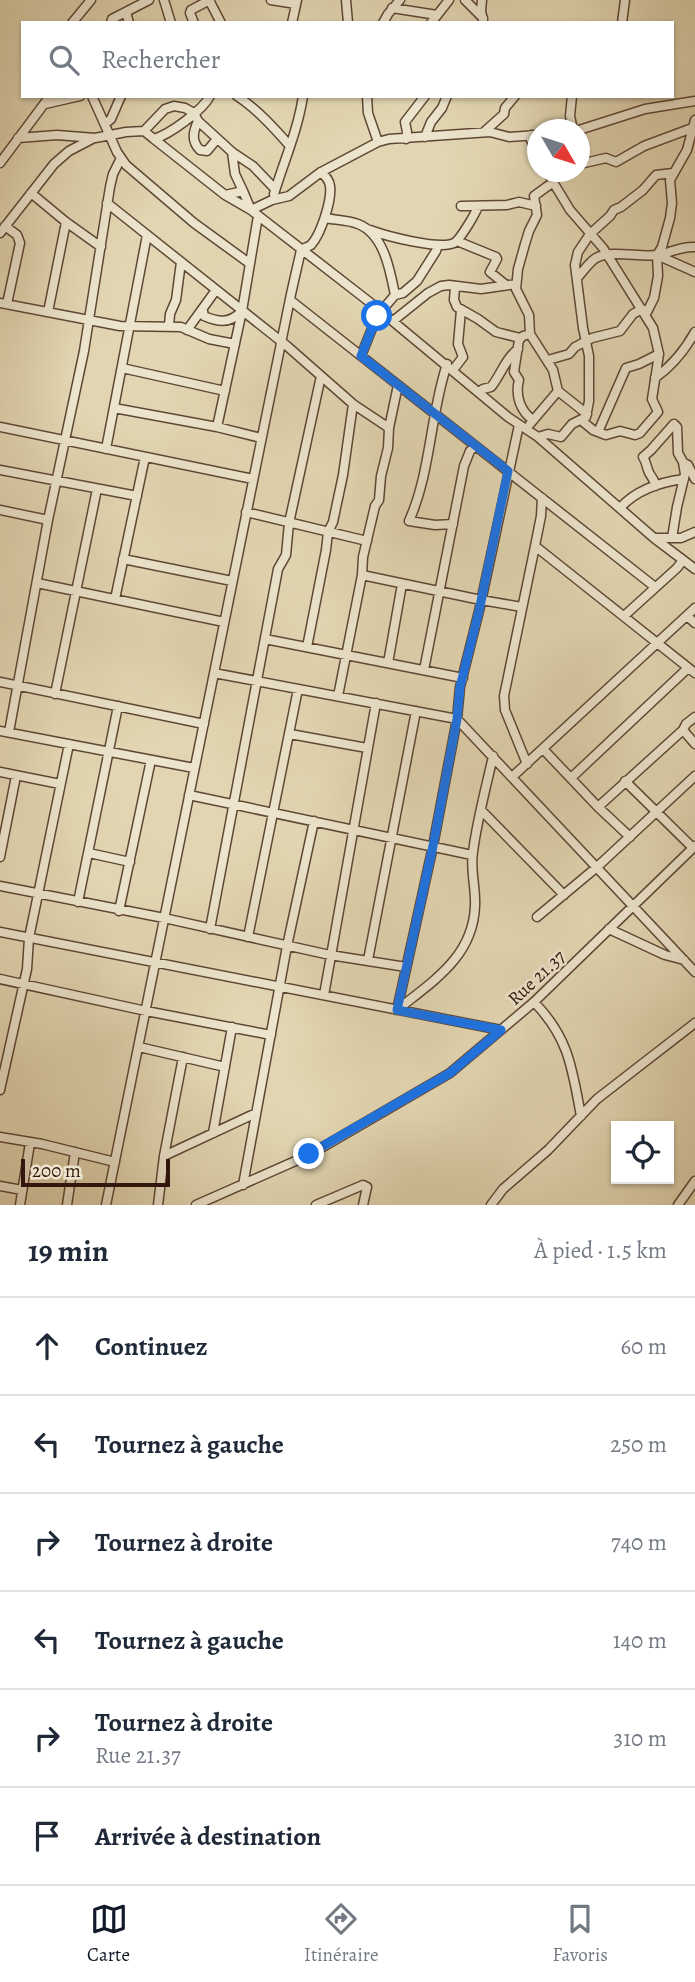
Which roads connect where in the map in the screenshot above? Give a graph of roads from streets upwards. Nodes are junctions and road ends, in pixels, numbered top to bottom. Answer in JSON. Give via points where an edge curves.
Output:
{"nodes":[{"id":1,"x":91,"y":0,"type":"edge"},
{"id":2,"x":149,"y":0,"type":"edge"},
{"id":3,"x":164,"y":0,"type":"edge"},
{"id":4,"x":209,"y":0,"type":"edge"},
{"id":5,"x":271,"y":0,"type":"edge"},
{"id":6,"x":346,"y":0,"type":"edge"},
{"id":7,"x":400,"y":0,"type":"edge"},
{"id":8,"x":449,"y":0,"type":"edge"},
{"id":9,"x":465,"y":0,"type":"edge"},
{"id":10,"x":482,"y":0,"type":"edge"},
{"id":11,"x":625,"y":0,"type":"edge"},
{"id":12,"x":297,"y":2,"type":"edge"},
{"id":13,"x":392,"y":8,"type":"junction"},
{"id":14,"x":126,"y":12,"type":"junction"},
{"id":15,"x":437,"y":15,"type":"junction"},
{"id":16,"x":483,"y":20,"type":"edge"},
{"id":17,"x":74,"y":21,"type":"edge"},
{"id":18,"x":109,"y":21,"type":"edge"},
{"id":19,"x":128,"y":21,"type":"edge"},
{"id":20,"x":171,"y":21,"type":"edge"},
{"id":21,"x":193,"y":21,"type":"edge"},
{"id":22,"x":219,"y":21,"type":"edge"},
{"id":23,"x":291,"y":21,"type":"edge"},
{"id":24,"x":348,"y":21,"type":"edge"},
{"id":25,"x":384,"y":21,"type":"edge"},
{"id":26,"x":432,"y":21,"type":"edge"},
{"id":27,"x":624,"y":21,"type":"edge"},
{"id":28,"x":93,"y":98,"type":"edge"},
{"id":29,"x":120,"y":98,"type":"edge"},
{"id":30,"x":209,"y":98,"type":"edge"},
{"id":31,"x":239,"y":98,"type":"edge"},
{"id":32,"x":303,"y":98,"type":"edge"},
{"id":33,"x":367,"y":98,"type":"edge"},
{"id":34,"x":423,"y":98,"type":"edge"},
{"id":35,"x":446,"y":98,"type":"edge"},
{"id":36,"x":511,"y":98,"type":"edge"},
{"id":37,"x":572,"y":98,"type":"edge"},
{"id":38,"x":659,"y":98,"type":"edge"},
{"id":39,"x":48,"y":100,"type":"edge"},
{"id":40,"x":695,"y":101,"type":"edge"},
{"id":41,"x":657,"y":108,"type":"junction"},
{"id":42,"x":196,"y":117,"type":"junction"},
{"id":43,"x":571,"y":119,"type":"edge"},
{"id":44,"x":695,"y":120,"type":"edge"},
{"id":45,"x":105,"y":124,"type":"junction"},
{"id":46,"x":590,"y":126,"type":"edge"},
{"id":47,"x":695,"y":127,"type":"edge"},
{"id":48,"x":144,"y":131,"type":"junction"},
{"id":49,"x":484,"y":132,"type":"junction"},
{"id":50,"x":110,"y":135,"type":"junction"},
{"id":51,"x":527,"y":136,"type":"edge"},
{"id":52,"x":425,"y":137,"type":"junction"},
{"id":53,"x":18,"y":138,"type":"junction"},
{"id":54,"x":95,"y":138,"type":"junction"},
{"id":55,"x":154,"y":139,"type":"junction"},
{"id":56,"x":218,"y":139,"type":"junction"},
{"id":57,"x":406,"y":139,"type":"junction"},
{"id":58,"x":693,"y":139,"type":"edge"},
{"id":59,"x":379,"y":142,"type":"junction"},
{"id":60,"x":290,"y":146,"type":"junction"},
{"id":61,"x":232,"y":152,"type":"junction"},
{"id":62,"x":121,"y":158,"type":"junction"},
{"id":63,"x":590,"y":161,"type":"edge"},
{"id":64,"x":0,"y":163,"type":"edge"},
{"id":65,"x":321,"y":172,"type":"junction"},
{"id":66,"x":673,"y":173,"type":"junction"},
{"id":67,"x":552,"y":183,"type":"joint"},
{"id":68,"x":275,"y":189,"type":"junction"},
{"id":69,"x":243,"y":191,"type":"junction"},
{"id":70,"x":31,"y":193,"type":"junction"},
{"id":71,"x":225,"y":195,"type":"junction"},
{"id":72,"x":272,"y":200,"type":"junction"},
{"id":73,"x":107,"y":203,"type":"junction"},
{"id":74,"x":461,"y":206,"type":"dead end"},
{"id":75,"x":478,"y":206,"type":"junction"},
{"id":76,"x":536,"y":206,"type":"junction"},
{"id":77,"x":254,"y":213,"type":"junction"},
{"id":78,"x":325,"y":218,"type":"junction"},
{"id":79,"x":66,"y":222,"type":"junction"},
{"id":80,"x":3,"y":230,"type":"edge"},
{"id":81,"x":370,"y":230,"type":"junction"},
{"id":82,"x":590,"y":234,"type":"junction"},
{"id":83,"x":146,"y":235,"type":"junction"},
{"id":84,"x":457,"y":241,"type":"junction"},
{"id":85,"x":438,"y":244,"type":"junction"},
{"id":86,"x":101,"y":247,"type":"junction"},
{"id":87,"x":695,"y":247,"type":"edge"},
{"id":88,"x":301,"y":250,"type":"junction"},
{"id":89,"x":657,"y":255,"type":"junction"},
{"id":90,"x":608,"y":256,"type":"junction"},
{"id":91,"x":181,"y":262,"type":"junction"},
{"id":92,"x":249,"y":263,"type":"junction"},
{"id":93,"x":695,"y":272,"type":"edge"},
{"id":94,"x":577,"y":278,"type":"junction"},
{"id":95,"x":516,"y":284,"type":"junction"},
{"id":96,"x":506,"y":285,"type":"junction"},
{"id":97,"x":455,"y":286,"type":"junction"},
{"id":98,"x":216,"y":290,"type":"junction"},
{"id":99,"x":395,"y":295,"type":"junction"},
{"id":100,"x":290,"y":300,"type":"junction"},
{"id":101,"x":3,"y":303,"type":"edge"},
{"id":102,"x":461,"y":310,"type":"junction"},
{"id":103,"x":202,"y":311,"type":"junction"},
{"id":104,"x":242,"y":311,"type":"junction"},
{"id":105,"x":381,"y":311,"type":"junction"},
{"id":106,"x":48,"y":312,"type":"junction"},
{"id":107,"x":644,"y":312,"type":"junction"},
{"id":108,"x":90,"y":320,"type":"junction"},
{"id":109,"x":393,"y":321,"type":"junction"},
{"id":110,"x":129,"y":326,"type":"junction"},
{"id":111,"x":169,"y":326,"type":"junction"},
{"id":112,"x":187,"y":330,"type":"junction"},
{"id":113,"x":695,"y":332,"type":"edge"},
{"id":114,"x":530,"y":334,"type":"junction"},
{"id":115,"x":520,"y":338,"type":"junction"},
{"id":116,"x":281,"y":342,"type":"junction"},
{"id":117,"x":586,"y":342,"type":"junction"},
{"id":118,"x":235,"y":344,"type":"junction"},
{"id":119,"x":518,"y":349,"type":"junction"},
{"id":120,"x":659,"y":354,"type":"junction"},
{"id":121,"x":361,"y":356,"type":"junction"},
{"id":122,"x":548,"y":360,"type":"junction"},
{"id":123,"x":450,"y":367,"type":"junction"},
{"id":124,"x":121,"y":368,"type":"junction"},
{"id":125,"x":321,"y":376,"type":"junction"},
{"id":126,"x":655,"y":378,"type":"junction"},
{"id":127,"x":398,"y":385,"type":"junction"},
{"id":128,"x":225,"y":391,"type":"junction"},
{"id":129,"x":558,"y":391,"type":"junction"},
{"id":130,"x":479,"y":392,"type":"junction"},
{"id":131,"x":353,"y":404,"type":"junction"},
{"id":132,"x":114,"y":408,"type":"junction"},
{"id":133,"x":435,"y":414,"type":"junction"},
{"id":134,"x":584,"y":417,"type":"junction"},
{"id":135,"x":533,"y":420,"type":"junction"},
{"id":136,"x":0,"y":427,"type":"edge"},
{"id":137,"x":217,"y":427,"type":"junction"},
{"id":138,"x":522,"y":427,"type":"junction"},
{"id":139,"x":389,"y":428,"type":"junction"},
{"id":140,"x":598,"y":432,"type":"junction"},
{"id":141,"x":538,"y":437,"type":"junction"},
{"id":142,"x":261,"y":438,"type":"junction"},
{"id":143,"x":65,"y":440,"type":"junction"},
{"id":144,"x":475,"y":446,"type":"junction"},
{"id":145,"x":106,"y":449,"type":"junction"},
{"id":146,"x":145,"y":457,"type":"junction"},
{"id":147,"x":683,"y":463,"type":"junction"},
{"id":148,"x":0,"y":470,"type":"edge"},
{"id":149,"x":508,"y":471,"type":"junction"},
{"id":150,"x":684,"y":478,"type":"junction"},
{"id":151,"x":695,"y":478,"type":"edge"},
{"id":152,"x":253,"y":479,"type":"junction"},
{"id":153,"x":56,"y":482,"type":"junction"},
{"id":154,"x":655,"y":486,"type":"junction"},
{"id":155,"x":97,"y":489,"type":"junction"},
{"id":156,"x":137,"y":496,"type":"junction"},
{"id":157,"x":542,"y":498,"type":"junction"},
{"id":158,"x":620,"y":508,"type":"junction"},
{"id":159,"x":0,"y":510,"type":"edge"},
{"id":160,"x":247,"y":512,"type":"junction"},
{"id":161,"x":48,"y":520,"type":"junction"},
{"id":162,"x":289,"y":523,"type":"junction"},
{"id":163,"x":453,"y":524,"type":"junction"},
{"id":164,"x":328,"y":532,"type":"junction"},
{"id":165,"x":695,"y":532,"type":"edge"},
{"id":166,"x":654,"y":538,"type":"junction"},
{"id":167,"x":672,"y":538,"type":"junction"},
{"id":168,"x":367,"y":541,"type":"junction"},
{"id":169,"x":535,"y":546,"type":"junction"},
{"id":170,"x":123,"y":559,"type":"junction"},
{"id":171,"x":683,"y":560,"type":"junction"},
{"id":172,"x":695,"y":569,"type":"edge"},
{"id":173,"x":362,"y":575,"type":"junction"},
{"id":174,"x":232,"y":581,"type":"junction"},
{"id":175,"x":37,"y":583,"type":"junction"},
{"id":176,"x":402,"y":584,"type":"junction"},
{"id":177,"x":655,"y":587,"type":"junction"},
{"id":178,"x":76,"y":591,"type":"junction"},
{"id":179,"x":440,"y":592,"type":"junction"},
{"id":180,"x":115,"y":599,"type":"junction"},
{"id":181,"x":481,"y":600,"type":"junction"},
{"id":182,"x":522,"y":607,"type":"junction"},
{"id":183,"x":695,"y":608,"type":"edge"},
{"id":184,"x":624,"y":616,"type":"junction"},
{"id":185,"x":687,"y":616,"type":"junction"},
{"id":186,"x":224,"y":622,"type":"junction"},
{"id":187,"x":695,"y":624,"type":"edge"},
{"id":188,"x":265,"y":639,"type":"junction"},
{"id":189,"x":659,"y":643,"type":"junction"},
{"id":190,"x":307,"y":647,"type":"junction"},
{"id":191,"x":346,"y":655,"type":"junction"},
{"id":192,"x":388,"y":663,"type":"junction"},
{"id":193,"x":424,"y":670,"type":"junction"},
{"id":194,"x":691,"y":671,"type":"edge"},
{"id":195,"x":214,"y":673,"type":"junction"},
{"id":196,"x":463,"y":678,"type":"junction"},
{"id":197,"x":257,"y":681,"type":"junction"},
{"id":198,"x":0,"y":682,"type":"edge"},
{"id":199,"x":19,"y":686,"type":"junction"},
{"id":200,"x":298,"y":689,"type":"junction"},
{"id":201,"x":55,"y":694,"type":"junction"},
{"id":202,"x":338,"y":696,"type":"junction"},
{"id":203,"x":376,"y":703,"type":"junction"},
{"id":204,"x":118,"y":706,"type":"junction"},
{"id":205,"x":416,"y":711,"type":"junction"},
{"id":206,"x":695,"y":717,"type":"edge"},
{"id":207,"x":457,"y":719,"type":"junction"},
{"id":208,"x":204,"y":724,"type":"junction"},
{"id":209,"x":683,"y":730,"type":"junction"},
{"id":210,"x":4,"y":732,"type":"edge"},
{"id":211,"x":290,"y":734,"type":"junction"},
{"id":212,"x":69,"y":744,"type":"junction"},
{"id":213,"x":695,"y":744,"type":"edge"},
{"id":214,"x":367,"y":748,"type":"junction"},
{"id":215,"x":543,"y":749,"type":"junction"},
{"id":216,"x":110,"y":752,"type":"junction"},
{"id":217,"x":493,"y":756,"type":"junction"},
{"id":218,"x":151,"y":760,"type":"junction"},
{"id":219,"x":527,"y":764,"type":"junction"},
{"id":220,"x":194,"y":768,"type":"junction"},
{"id":221,"x":0,"y":772,"type":"edge"},
{"id":222,"x":16,"y":776,"type":"junction"},
{"id":223,"x":695,"y":776,"type":"edge"},
{"id":224,"x":512,"y":777,"type":"junction"},
{"id":225,"x":571,"y":778,"type":"junction"},
{"id":226,"x":625,"y":781,"type":"junction"},
{"id":227,"x":60,"y":784,"type":"junction"},
{"id":228,"x":189,"y":795,"type":"junction"},
{"id":229,"x":234,"y":804,"type":"junction"},
{"id":230,"x":598,"y":807,"type":"junction"},
{"id":231,"x":481,"y":810,"type":"junction"},
{"id":232,"x":656,"y":811,"type":"junction"},
{"id":233,"x":273,"y":812,"type":"junction"},
{"id":234,"x":314,"y":821,"type":"junction"},
{"id":235,"x":353,"y":829,"type":"junction"},
{"id":236,"x":392,"y":837,"type":"junction"},
{"id":237,"x":630,"y":837,"type":"junction"},
{"id":238,"x":433,"y":846,"type":"junction"},
{"id":239,"x":694,"y":847,"type":"edge"},
{"id":240,"x":89,"y":853,"type":"junction"},
{"id":241,"x":472,"y":855,"type":"junction"},
{"id":242,"x":0,"y":858,"type":"edge"},
{"id":243,"x":131,"y":862,"type":"junction"},
{"id":244,"x":597,"y":867,"type":"junction"},
{"id":245,"x":0,"y":886,"type":"edge"},
{"id":246,"x":38,"y":894,"type":"junction"},
{"id":247,"x":564,"y":895,"type":"junction"},
{"id":248,"x":78,"y":902,"type":"junction"},
{"id":249,"x":633,"y":906,"type":"junction"},
{"id":250,"x":119,"y":911,"type":"junction"},
{"id":251,"x":537,"y":917,"type":"dead end"},
{"id":252,"x":164,"y":918,"type":"junction"},
{"id":253,"x":211,"y":929,"type":"junction"},
{"id":254,"x":609,"y":929,"type":"junction"},
{"id":255,"x":0,"y":932,"type":"edge"},
{"id":256,"x":29,"y":937,"type":"junction"},
{"id":257,"x":248,"y":937,"type":"junction"},
{"id":258,"x":287,"y":946,"type":"junction"},
{"id":259,"x":330,"y":955,"type":"junction"},
{"id":260,"x":368,"y":960,"type":"junction"},
{"id":261,"x":684,"y":960,"type":"junction"},
{"id":262,"x":155,"y":962,"type":"junction"},
{"id":263,"x":406,"y":967,"type":"junction"},
{"id":264,"x":695,"y":972,"type":"edge"},
{"id":265,"x":0,"y":979,"type":"edge"},
{"id":266,"x":23,"y":984,"type":"junction"},
{"id":267,"x":280,"y":987,"type":"junction"},
{"id":268,"x":324,"y":995,"type":"junction"},
{"id":269,"x":534,"y":1002,"type":"junction"},
{"id":270,"x":397,"y":1010,"type":"junction"},
{"id":271,"x":146,"y":1011,"type":"junction"},
{"id":272,"x":695,"y":1023,"type":"edge"},
{"id":273,"x":233,"y":1027,"type":"junction"},
{"id":274,"x":501,"y":1030,"type":"junction"},
{"id":275,"x":271,"y":1035,"type":"junction"},
{"id":276,"x":139,"y":1047,"type":"junction"},
{"id":277,"x":183,"y":1057,"type":"junction"},
{"id":278,"x":225,"y":1067,"type":"junction"},
{"id":279,"x":0,"y":1090,"type":"edge"},
{"id":280,"x":256,"y":1113,"type":"junction"},
{"id":281,"x":581,"y":1116,"type":"junction"},
{"id":282,"x":213,"y":1133,"type":"junction"},
{"id":283,"x":0,"y":1137,"type":"edge"},
{"id":284,"x":30,"y":1143,"type":"junction"},
{"id":285,"x":75,"y":1152,"type":"junction"},
{"id":286,"x":164,"y":1156,"type":"junction"},
{"id":287,"x":115,"y":1162,"type":"junction"},
{"id":288,"x":695,"y":1181,"type":"edge"},
{"id":289,"x":243,"y":1185,"type":"junction"},
{"id":290,"x":2,"y":1188,"type":"edge"},
{"id":291,"x":22,"y":1190,"type":"junction"},
{"id":292,"x":319,"y":1204,"type":"edge"},
{"id":293,"x":20,"y":1205,"type":"edge"},
{"id":294,"x":67,"y":1205,"type":"edge"},
{"id":295,"x":106,"y":1205,"type":"edge"},
{"id":296,"x":158,"y":1205,"type":"edge"},
{"id":297,"x":196,"y":1205,"type":"edge"},
{"id":298,"x":363,"y":1205,"type":"edge"},
{"id":299,"x":491,"y":1205,"type":"edge"},
{"id":300,"x":678,"y":1205,"type":"edge"}],
"edges":[{"from":1,"to":17,"type":"street"},
{"from":2,"to":14,"type":"street"},
{"from":3,"to":20,"type":"street"},
{"from":4,"to":21,"type":"street","via":[[191,10]]},
{"from":4,"to":22,"type":"street"},
{"from":5,"to":12,"type":"street"},
{"from":6,"to":24,"type":"street"},
{"from":7,"to":13,"type":"street"},
{"from":8,"to":15,"type":"street"},
{"from":9,"to":16,"type":"street"},
{"from":10,"to":16,"type":"street"},
{"from":11,"to":27,"type":"street"},
{"from":12,"to":23,"type":"street"},
{"from":13,"to":15,"type":"street"},
{"from":13,"to":25,"type":"street"},
{"from":14,"to":18,"type":"street"},
{"from":14,"to":19,"type":"street"},
{"from":15,"to":26,"type":"street"},
{"from":28,"to":45,"type":"street"},
{"from":29,"to":45,"type":"street"},
{"from":30,"to":42,"type":"street"},
{"from":31,"to":60,"type":"street"},
{"from":32,"to":60,"type":"street"},
{"from":33,"to":59,"type":"street"},
{"from":34,"to":57,"type":"street","via":[[405,122]]},
{"from":35,"to":52,"type":"street"},
{"from":36,"to":49,"type":"street","via":[[503,116]]},
{"from":37,"to":43,"type":"street"},
{"from":38,"to":41,"type":"street"},
{"from":39,"to":53,"type":"street"},
{"from":40,"to":41,"type":"street"},
{"from":41,"to":46,"type":"street"},
{"from":42,"to":48,"type":"street","via":[[174,106]]},
{"from":42,"to":55,"type":"street"},
{"from":42,"to":56,"type":"street"},
{"from":42,"to":56,"type":"street","via":[[194,141],[200,150],[207,151]]},
{"from":44,"to":47,"type":"street"},
{"from":45,"to":50,"type":"street"},
{"from":47,"to":58,"type":"street"},
{"from":47,"to":63,"type":"street","via":[[616,162],[603,158]]},
{"from":48,"to":50,"type":"street"},
{"from":48,"to":55,"type":"street"},
{"from":49,"to":51,"type":"street"},
{"from":49,"to":52,"type":"street"},
{"from":50,"to":54,"type":"street"},
{"from":50,"to":62,"type":"street"},
{"from":52,"to":57,"type":"street"},
{"from":53,"to":54,"type":"street"},
{"from":53,"to":64,"type":"street"},
{"from":54,"to":70,"type":"street","via":[[69,151]]},
{"from":55,"to":71,"type":"street"},
{"from":56,"to":61,"type":"street"},
{"from":57,"to":59,"type":"street"},
{"from":58,"to":66,"type":"street"},
{"from":59,"to":65,"type":"street"},
{"from":60,"to":68,"type":"street"},
{"from":61,"to":68,"type":"street"},
{"from":61,"to":69,"type":"street"},
{"from":62,"to":73,"type":"street"},
{"from":62,"to":92,"type":"street","via":[[194,223]]},
{"from":65,"to":72,"type":"street","via":[[293,194]]},
{"from":65,"to":78,"type":"street","via":[[330,184]]},
{"from":66,"to":82,"type":"street","via":[[656,176]]},
{"from":66,"to":89,"type":"street","via":[[670,218]]},
{"from":67,"to":76,"type":"street","via":[[534,196]]},
{"from":67,"to":82,"type":"street"},
{"from":68,"to":72,"type":"street"},
{"from":69,"to":71,"type":"street"},
{"from":69,"to":77,"type":"street"},
{"from":70,"to":79,"type":"street"},
{"from":70,"to":80,"type":"street"},
{"from":71,"to":77,"type":"street"},
{"from":72,"to":77,"type":"street"},
{"from":73,"to":83,"type":"street"},
{"from":73,"to":86,"type":"street"},
{"from":74,"to":75,"type":"street"},
{"from":75,"to":76,"type":"street","via":[[519,202]]},
{"from":75,"to":84,"type":"street"},
{"from":76,"to":95,"type":"street"},
{"from":77,"to":88,"type":"street"},
{"from":77,"to":92,"type":"street"},
{"from":78,"to":81,"type":"street"},
{"from":78,"to":88,"type":"street","via":[[312,244]]},
{"from":79,"to":86,"type":"street"},
{"from":79,"to":106,"type":"street"},
{"from":80,"to":101,"type":"street","via":[[17,235],[20,243]]},
{"from":81,"to":85,"type":"street"},
{"from":81,"to":99,"type":"street","via":[[388,261]]},
{"from":82,"to":90,"type":"street"},
{"from":82,"to":94,"type":"street","via":[[576,259]]},
{"from":83,"to":91,"type":"street"},
{"from":83,"to":110,"type":"street"},
{"from":84,"to":85,"type":"street"},
{"from":84,"to":96,"type":"street","via":[[496,257],[490,272]]},
{"from":85,"to":99,"type":"street","via":[[417,281]]},
{"from":86,"to":108,"type":"street"},
{"from":87,"to":89,"type":"street"},
{"from":88,"to":100,"type":"street"},
{"from":88,"to":105,"type":"street"},
{"from":89,"to":90,"type":"street"},
{"from":89,"to":93,"type":"street"},
{"from":89,"to":107,"type":"street","via":[[654,298]]},
{"from":90,"to":94,"type":"street","via":[[596,258]]},
{"from":90,"to":107,"type":"street"},
{"from":91,"to":98,"type":"street"},
{"from":91,"to":111,"type":"street"},
{"from":92,"to":104,"type":"street"},
{"from":94,"to":117,"type":"street"},
{"from":95,"to":96,"type":"street"},
{"from":95,"to":114,"type":"street","via":[[529,316]]},
{"from":96,"to":97,"type":"street","via":[[481,289]]},
{"from":97,"to":102,"type":"street","via":[[455,303]]},
{"from":97,"to":109,"type":"street","via":[[435,289]]},
{"from":98,"to":103,"type":"street"},
{"from":98,"to":104,"type":"street"},
{"from":99,"to":105,"type":"street"},
{"from":100,"to":116,"type":"street"},
{"from":100,"to":121,"type":"street"},
{"from":101,"to":106,"type":"street"},
{"from":102,"to":115,"type":"street","via":[[496,332]]},
{"from":102,"to":123,"type":"street","via":[[458,344],[463,357]]},
{"from":103,"to":104,"type":"street","via":[[217,322],[235,318]]},
{"from":103,"to":112,"type":"street"},
{"from":104,"to":116,"type":"street"},
{"from":104,"to":118,"type":"street"},
{"from":105,"to":109,"type":"street"},
{"from":105,"to":121,"type":"street"},
{"from":106,"to":108,"type":"street"},
{"from":107,"to":117,"type":"street","via":[[633,314],[620,331]]},
{"from":107,"to":120,"type":"street"},
{"from":108,"to":110,"type":"street"},
{"from":108,"to":143,"type":"street"},
{"from":109,"to":123,"type":"street"},
{"from":110,"to":111,"type":"street"},
{"from":110,"to":124,"type":"street"},
{"from":111,"to":112,"type":"street"},
{"from":112,"to":118,"type":"street"},
{"from":113,"to":126,"type":"street","via":[[677,359]]},
{"from":114,"to":115,"type":"street"},
{"from":114,"to":122,"type":"street"},
{"from":115,"to":119,"type":"street"},
{"from":116,"to":125,"type":"street"},
{"from":116,"to":142,"type":"street"},
{"from":117,"to":122,"type":"street","via":[[569,354]]},
{"from":117,"to":134,"type":"street","via":[[589,401]]},
{"from":118,"to":128,"type":"street"},
{"from":119,"to":130,"type":"street","via":[[508,357],[491,387]]},
{"from":119,"to":135,"type":"street","via":[[517,390],[522,410]]},
{"from":120,"to":126,"type":"street"},
{"from":120,"to":140,"type":"street","via":[[626,368]]},
{"from":121,"to":127,"type":"street"},
{"from":122,"to":129,"type":"street"},
{"from":123,"to":130,"type":"street"},
{"from":123,"to":133,"type":"street"},
{"from":124,"to":128,"type":"street"},
{"from":124,"to":132,"type":"street"},
{"from":125,"to":131,"type":"street"},
{"from":125,"to":162,"type":"street"},
{"from":126,"to":140,"type":"street","via":[[652,399],[658,412],[640,433]]},
{"from":127,"to":133,"type":"street"},
{"from":127,"to":139,"type":"street"},
{"from":128,"to":137,"type":"street"},
{"from":129,"to":134,"type":"street"},
{"from":129,"to":135,"type":"street"},
{"from":130,"to":138,"type":"street"},
{"from":131,"to":139,"type":"street"},
{"from":131,"to":164,"type":"street","via":[[343,475]]},
{"from":132,"to":137,"type":"street"},
{"from":132,"to":145,"type":"street"},
{"from":133,"to":144,"type":"street"},
{"from":133,"to":163,"type":"street","via":[[417,500],[408,521]]},
{"from":134,"to":140,"type":"street"},
{"from":134,"to":141,"type":"street","via":[[561,437]]},
{"from":135,"to":138,"type":"street"},
{"from":136,"to":143,"type":"street"},
{"from":137,"to":142,"type":"street"},
{"from":138,"to":141,"type":"street"},
{"from":138,"to":149,"type":"street"},
{"from":139,"to":168,"type":"street","via":[[379,500]]},
{"from":141,"to":158,"type":"street"},
{"from":142,"to":152,"type":"street"},
{"from":143,"to":145,"type":"street"},
{"from":143,"to":153,"type":"street"},
{"from":144,"to":149,"type":"street"},
{"from":144,"to":163,"type":"street","via":[[464,466]]},
{"from":145,"to":146,"type":"street"},
{"from":146,"to":152,"type":"street"},
{"from":146,"to":156,"type":"street"},
{"from":147,"to":150,"type":"street"},
{"from":147,"to":151,"type":"street"},
{"from":147,"to":154,"type":"street","via":[[674,424],[643,457]]},
{"from":148,"to":153,"type":"street"},
{"from":149,"to":157,"type":"street"},
{"from":149,"to":181,"type":"street"},
{"from":150,"to":154,"type":"street"},
{"from":150,"to":167,"type":"street"},
{"from":152,"to":160,"type":"street"},
{"from":153,"to":155,"type":"street"},
{"from":153,"to":161,"type":"street"},
{"from":154,"to":158,"type":"street","via":[[642,490]]},
{"from":155,"to":156,"type":"street"},
{"from":155,"to":178,"type":"street"},
{"from":156,"to":170,"type":"street"},
{"from":157,"to":169,"type":"street"},
{"from":157,"to":177,"type":"street"},
{"from":158,"to":166,"type":"street"},
{"from":159,"to":161,"type":"street"},
{"from":160,"to":162,"type":"street"},
{"from":160,"to":174,"type":"street"},
{"from":161,"to":175,"type":"street"},
{"from":162,"to":164,"type":"street"},
{"from":162,"to":188,"type":"street","via":[[286,555],[278,569]]},
{"from":163,"to":179,"type":"street"},
{"from":164,"to":168,"type":"street"},
{"from":164,"to":190,"type":"street"},
{"from":165,"to":167,"type":"street"},
{"from":166,"to":167,"type":"street"},
{"from":166,"to":171,"type":"street"},
{"from":168,"to":173,"type":"street"},
{"from":169,"to":182,"type":"street"},
{"from":169,"to":184,"type":"street"},
{"from":170,"to":174,"type":"street"},
{"from":170,"to":180,"type":"street"},
{"from":171,"to":172,"type":"street"},
{"from":171,"to":177,"type":"street"},
{"from":173,"to":176,"type":"street"},
{"from":173,"to":191,"type":"street"},
{"from":174,"to":186,"type":"street"},
{"from":175,"to":178,"type":"street"},
{"from":175,"to":199,"type":"street"},
{"from":176,"to":179,"type":"street"},
{"from":176,"to":192,"type":"street"},
{"from":177,"to":184,"type":"street"},
{"from":178,"to":180,"type":"street"},
{"from":178,"to":201,"type":"street"},
{"from":179,"to":181,"type":"street"},
{"from":179,"to":193,"type":"street"},
{"from":180,"to":186,"type":"street"},
{"from":181,"to":182,"type":"street"},
{"from":181,"to":196,"type":"street"},
{"from":182,"to":219,"type":"street","via":[[504,696],[505,710]]},
{"from":183,"to":185,"type":"street"},
{"from":184,"to":189,"type":"street"},
{"from":185,"to":187,"type":"street"},
{"from":185,"to":189,"type":"street"},
{"from":186,"to":195,"type":"street"},
{"from":188,"to":190,"type":"street"},
{"from":188,"to":197,"type":"street"},
{"from":189,"to":194,"type":"street"},
{"from":189,"to":215,"type":"street"},
{"from":190,"to":191,"type":"street"},
{"from":191,"to":192,"type":"street"},
{"from":191,"to":202,"type":"street"},
{"from":192,"to":193,"type":"street"},
{"from":193,"to":196,"type":"street"},
{"from":194,"to":225,"type":"street"},
{"from":195,"to":197,"type":"street"},
{"from":195,"to":208,"type":"street"},
{"from":196,"to":207,"type":"street"},
{"from":197,"to":200,"type":"street"},
{"from":197,"to":229,"type":"street"},
{"from":198,"to":199,"type":"street"},
{"from":199,"to":201,"type":"street"},
{"from":199,"to":210,"type":"street"},
{"from":200,"to":202,"type":"street"},
{"from":200,"to":211,"type":"street"},
{"from":201,"to":204,"type":"street"},
{"from":202,"to":203,"type":"street"},
{"from":203,"to":205,"type":"street"},
{"from":203,"to":214,"type":"street"},
{"from":204,"to":208,"type":"street"},
{"from":204,"to":216,"type":"street"},
{"from":205,"to":207,"type":"street"},
{"from":205,"to":236,"type":"street"},
{"from":206,"to":209,"type":"street"},
{"from":207,"to":217,"type":"street"},
{"from":207,"to":238,"type":"street"},
{"from":208,"to":220,"type":"street"},
{"from":209,"to":213,"type":"street"},
{"from":209,"to":226,"type":"street"},
{"from":210,"to":212,"type":"street"},
{"from":211,"to":214,"type":"street"},
{"from":211,"to":233,"type":"street"},
{"from":212,"to":216,"type":"street"},
{"from":212,"to":227,"type":"street"},
{"from":214,"to":235,"type":"street"},
{"from":215,"to":219,"type":"street"},
{"from":215,"to":225,"type":"street"},
{"from":216,"to":218,"type":"street"},
{"from":216,"to":240,"type":"street"},
{"from":217,"to":224,"type":"street"},
{"from":217,"to":231,"type":"street"},
{"from":218,"to":220,"type":"street"},
{"from":218,"to":243,"type":"street"},
{"from":219,"to":224,"type":"street"},
{"from":220,"to":228,"type":"street"},
{"from":221,"to":222,"type":"street"},
{"from":222,"to":227,"type":"street"},
{"from":222,"to":242,"type":"street"},
{"from":223,"to":232,"type":"street"},
{"from":224,"to":244,"type":"street"},
{"from":225,"to":230,"type":"street"},
{"from":226,"to":230,"type":"street"},
{"from":226,"to":232,"type":"street"},
{"from":227,"to":246,"type":"street"},
{"from":228,"to":229,"type":"street"},
{"from":228,"to":252,"type":"street"},
{"from":229,"to":233,"type":"street"},
{"from":229,"to":253,"type":"street"},
{"from":230,"to":237,"type":"street"},
{"from":231,"to":241,"type":"street"},
{"from":231,"to":247,"type":"street"},
{"from":232,"to":237,"type":"street"},
{"from":232,"to":239,"type":"street"},
{"from":233,"to":234,"type":"street"},
{"from":233,"to":257,"type":"street"},
{"from":234,"to":235,"type":"street"},
{"from":234,"to":258,"type":"street"},
{"from":235,"to":236,"type":"street"},
{"from":235,"to":259,"type":"street"},
{"from":236,"to":238,"type":"street"},
{"from":236,"to":260,"type":"street"},
{"from":237,"to":244,"type":"street"},
{"from":238,"to":241,"type":"street"},
{"from":238,"to":263,"type":"street"},
{"from":239,"to":249,"type":"street","name":"Rue 21.37"},
{"from":240,"to":243,"type":"street"},
{"from":240,"to":248,"type":"street"},
{"from":241,"to":270,"type":"street","via":[[475,908],[465,944],[450,967]]},
{"from":243,"to":250,"type":"street"},
{"from":244,"to":247,"type":"street"},
{"from":244,"to":249,"type":"street"},
{"from":245,"to":246,"type":"street"},
{"from":246,"to":248,"type":"street"},
{"from":246,"to":256,"type":"street"},
{"from":247,"to":251,"type":"street"},
{"from":248,"to":250,"type":"street"},
{"from":249,"to":254,"type":"street","name":"Rue 21.37"},
{"from":249,"to":261,"type":"street"},
{"from":250,"to":252,"type":"street"},
{"from":252,"to":253,"type":"street"},
{"from":252,"to":262,"type":"street"},
{"from":253,"to":257,"type":"street"},
{"from":254,"to":261,"type":"street"},
{"from":254,"to":269,"type":"street","name":"Rue 21.37"},
{"from":255,"to":256,"type":"street"},
{"from":256,"to":262,"type":"street"},
{"from":256,"to":266,"type":"street"},
{"from":257,"to":258,"type":"street"},
{"from":258,"to":259,"type":"street"},
{"from":258,"to":267,"type":"street"},
{"from":259,"to":260,"type":"street"},
{"from":259,"to":268,"type":"street"},
{"from":260,"to":263,"type":"street"},
{"from":261,"to":264,"type":"street"},
{"from":262,"to":267,"type":"street"},
{"from":262,"to":271,"type":"street"},
{"from":263,"to":270,"type":"street"},
{"from":265,"to":266,"type":"street"},
{"from":266,"to":271,"type":"street"},
{"from":266,"to":279,"type":"street"},
{"from":267,"to":268,"type":"street"},
{"from":267,"to":275,"type":"street"},
{"from":268,"to":270,"type":"street"},
{"from":269,"to":274,"type":"street","name":"Rue 21.37"},
{"from":269,"to":281,"type":"street","via":[[562,1039]]},
{"from":270,"to":274,"type":"street"},
{"from":271,"to":273,"type":"street"},
{"from":271,"to":276,"type":"street"},
{"from":272,"to":281,"type":"street"},
{"from":273,"to":275,"type":"street"},
{"from":273,"to":278,"type":"street"},
{"from":274,"to":289,"type":"street","name":"Rue 21.37","via":[[450,1073],[309,1154]]},
{"from":275,"to":280,"type":"street"},
{"from":276,"to":277,"type":"street"},
{"from":276,"to":287,"type":"street"},
{"from":277,"to":278,"type":"street"},
{"from":277,"to":286,"type":"street"},
{"from":278,"to":282,"type":"street"},
{"from":280,"to":282,"type":"street"},
{"from":280,"to":289,"type":"street"},
{"from":281,"to":299,"type":"street"},
{"from":282,"to":286,"type":"street"},
{"from":283,"to":284,"type":"street"},
{"from":284,"to":285,"type":"street"},
{"from":284,"to":291,"type":"street"},
{"from":285,"to":287,"type":"street"},
{"from":285,"to":294,"type":"street"},
{"from":286,"to":296,"type":"street"},
{"from":287,"to":295,"type":"street"},
{"from":288,"to":300,"type":"street"},
{"from":289,"to":297,"type":"street","name":"Rue 21.37"},
{"from":290,"to":291,"type":"street"},
{"from":291,"to":293,"type":"street"},
{"from":292,"to":298,"type":"street","via":[[363,1185]]}]}
